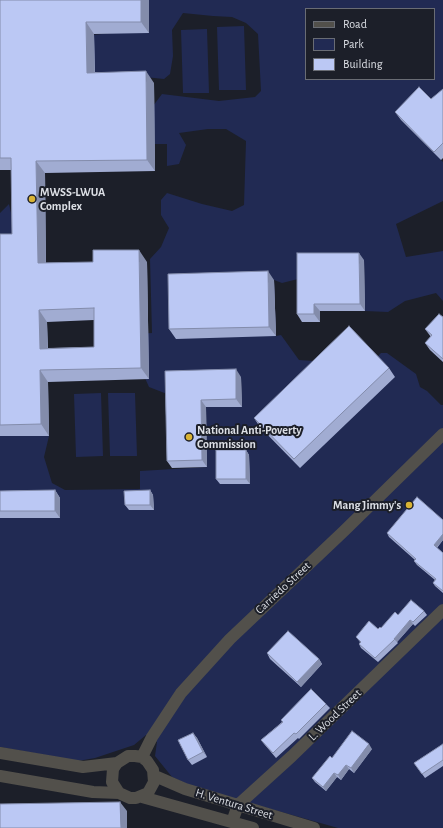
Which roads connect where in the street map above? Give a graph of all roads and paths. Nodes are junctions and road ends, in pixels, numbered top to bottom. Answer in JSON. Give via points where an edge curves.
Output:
{"nodes":[{"id":1,"x":443,"y":434,"type":"edge"},
{"id":2,"x":443,"y":610,"type":"edge"},
{"id":3,"x":0,"y":754,"type":"edge"},
{"id":4,"x":142,"y":757,"type":"junction"},
{"id":5,"x":117,"y":763,"type":"junction"},
{"id":6,"x":0,"y":776,"type":"edge"},
{"id":7,"x":155,"y":776,"type":"junction"},
{"id":8,"x":119,"y":793,"type":"junction"},
{"id":9,"x":142,"y":797,"type":"junction"},
{"id":10,"x":238,"y":805,"type":"junction"},
{"id":11,"x":232,"y":822,"type":"junction"},
{"id":12,"x":253,"y":828,"type":"edge"},
{"id":13,"x":314,"y":828,"type":"edge"}],
"edges":[{"from":1,"to":4,"type":"street","name":"Carriedo Street","via":[[230,639],[181,693]]},
{"from":2,"to":10,"type":"street","name":"L. Wood Street"},
{"from":3,"to":5,"type":"street","via":[[83,767]]},
{"from":4,"to":5,"type":"street","via":[[128,756]]},
{"from":4,"to":7,"type":"street","via":[[151,765]]},
{"from":5,"to":8,"type":"street","via":[[113,769],[112,782]]},
{"from":6,"to":8,"type":"street","via":[[93,792]]},
{"from":7,"to":9,"type":"street","via":[[152,788]]},
{"from":7,"to":10,"type":"street","name":"H. Ventura Street","via":[[185,789]]},
{"from":8,"to":9,"type":"street","via":[[130,798]]},
{"from":9,"to":11,"type":"street","name":"H. Ventura Street"},
{"from":10,"to":11,"type":"street","name":"L. Wood Street"},
{"from":10,"to":13,"type":"street","name":"H. Ventura Street"},
{"from":11,"to":12,"type":"street","name":"H. Ventura Street"}]}
